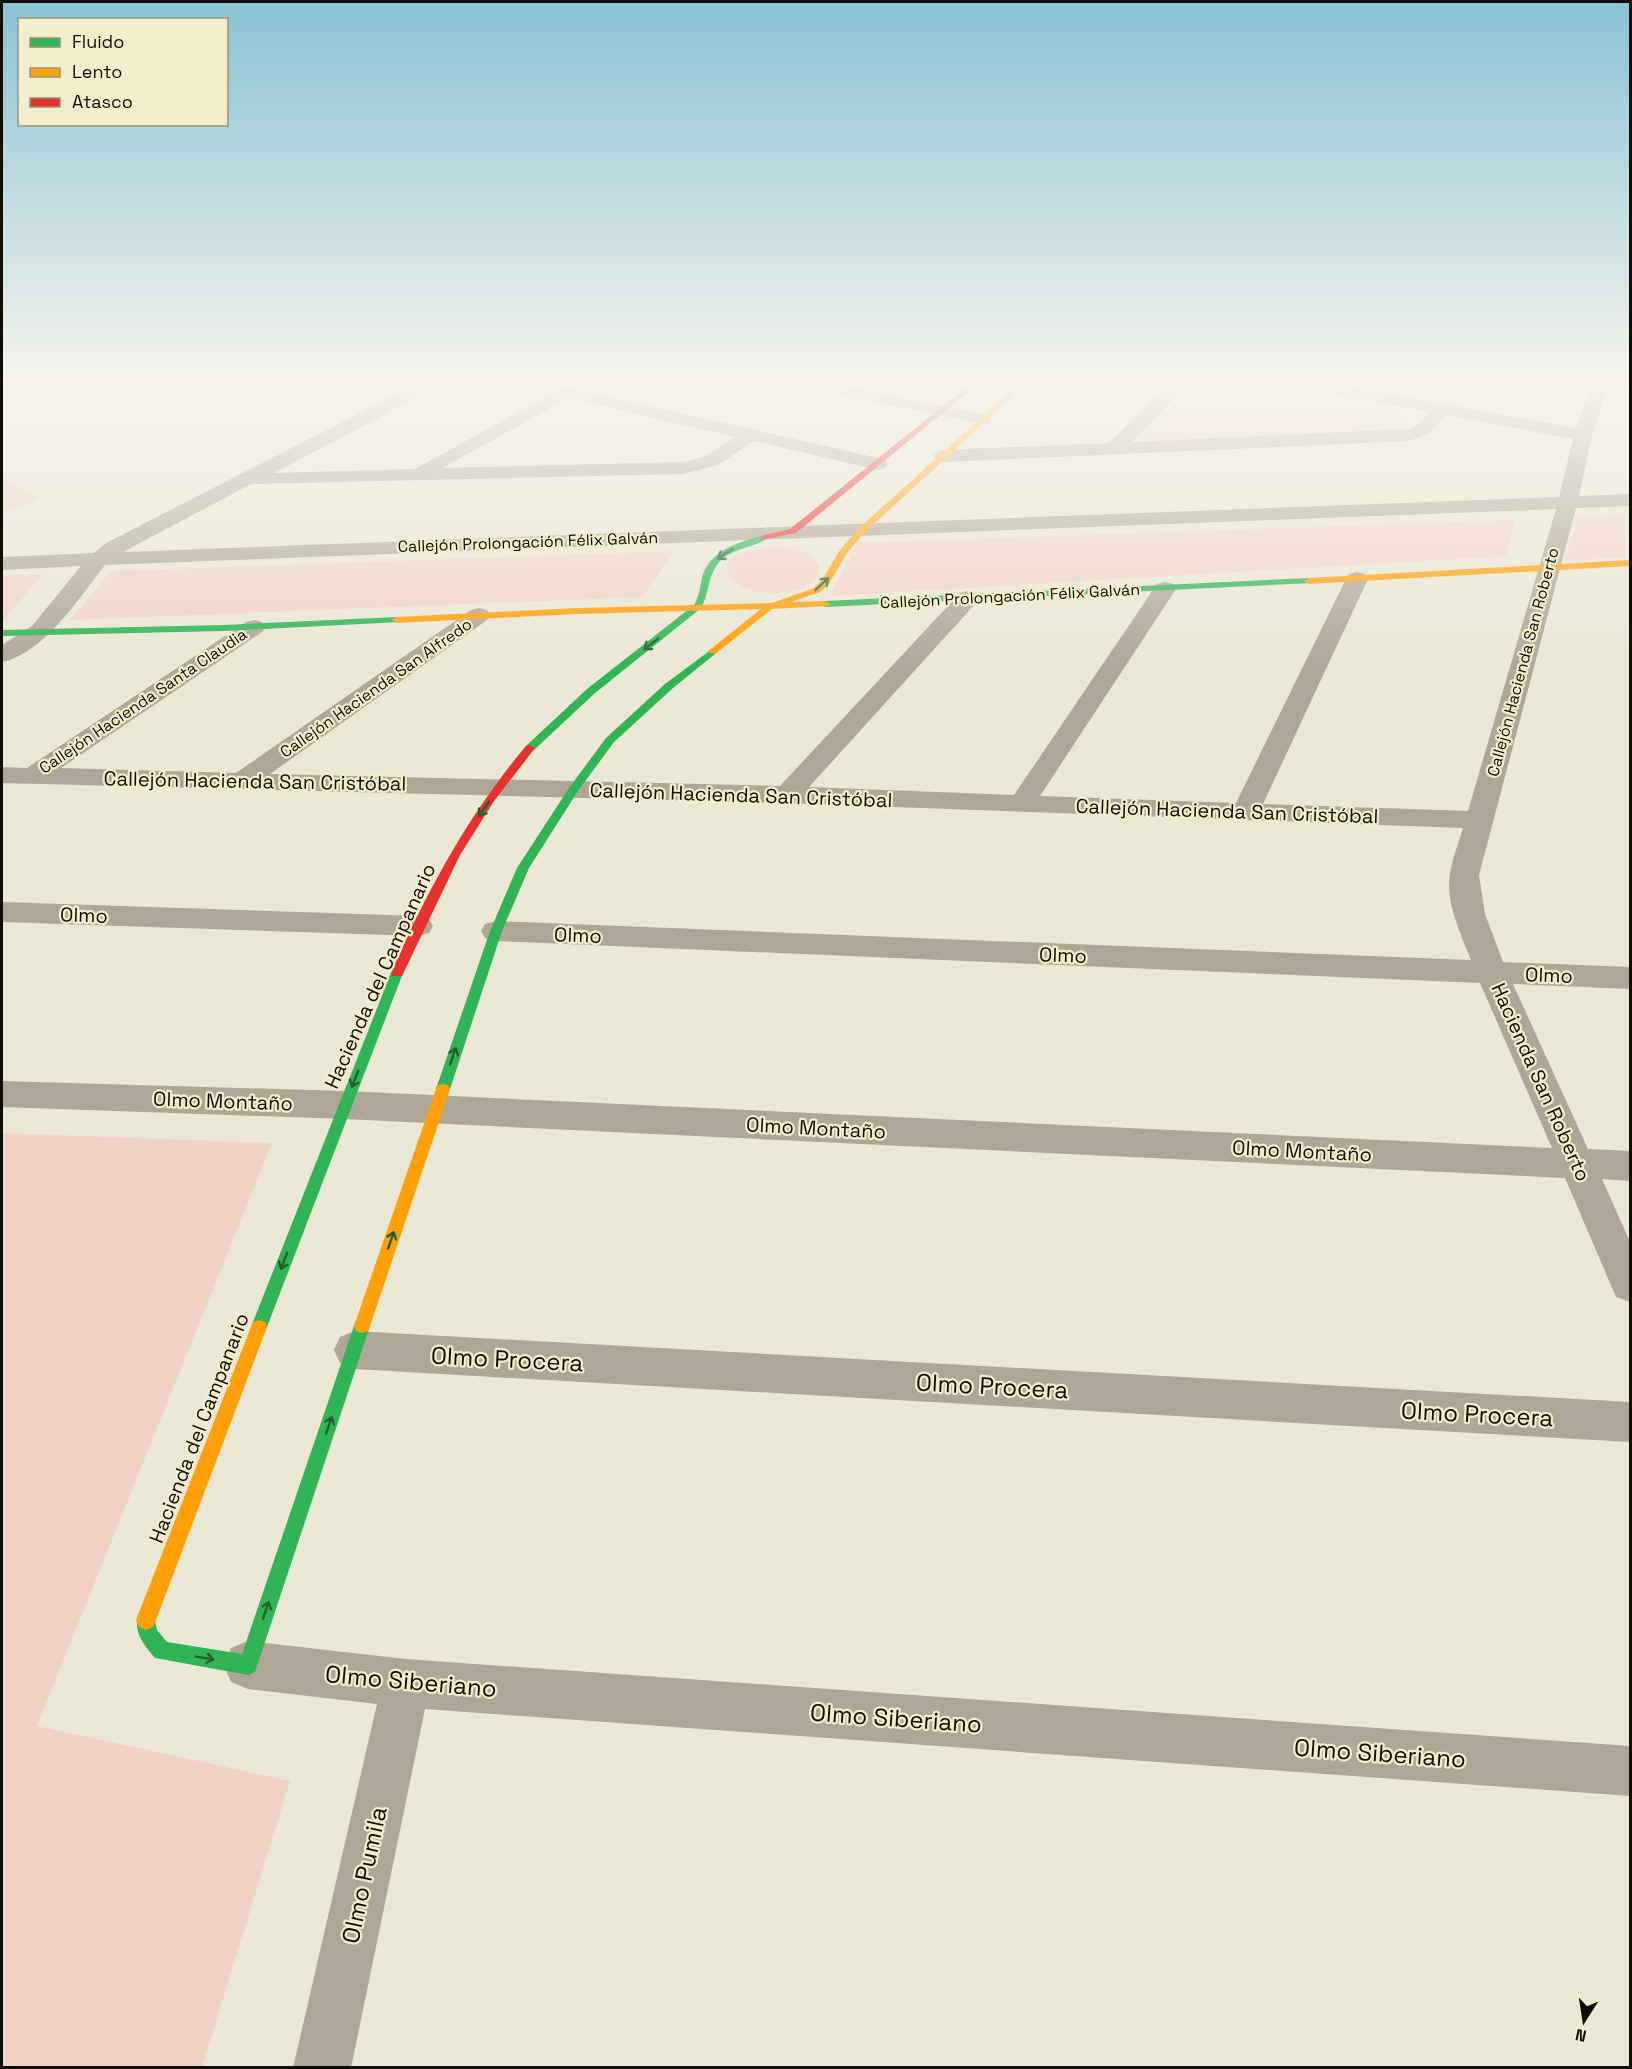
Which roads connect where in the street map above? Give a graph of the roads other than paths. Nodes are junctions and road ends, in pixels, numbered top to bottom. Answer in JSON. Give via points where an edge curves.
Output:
{"nodes":[{"id":1,"x":246,"y":478,"type":"edge"},
{"id":2,"x":294,"y":478,"type":"edge"},
{"id":3,"x":861,"y":478,"type":"edge"},
{"id":4,"x":920,"y":478,"type":"edge"},
{"id":5,"x":1573,"y":478,"type":"edge"},
{"id":6,"x":243,"y":479,"type":"junction"},
{"id":7,"x":1630,"y":500,"type":"edge"},
{"id":8,"x":1568,"y":502,"type":"junction"},
{"id":9,"x":793,"y":531,"type":"junction"},
{"id":10,"x":861,"y":531,"type":"junction"},
{"id":11,"x":98,"y":560,"type":"junction"},
{"id":12,"x":2,"y":563,"type":"edge"},
{"id":13,"x":1626,"y":563,"type":"edge"},
{"id":14,"x":1548,"y":568,"type":"junction"},
{"id":15,"x":1357,"y":579,"type":"junction"},
{"id":16,"x":1164,"y":589,"type":"junction"},
{"id":17,"x":968,"y":598,"type":"junction"},
{"id":18,"x":697,"y":607,"type":"junction"},
{"id":19,"x":770,"y":607,"type":"junction"},
{"id":20,"x":479,"y":615,"type":"junction"},
{"id":21,"x":254,"y":627,"type":"junction"},
{"id":22,"x":40,"y":631,"type":"junction"},
{"id":23,"x":2,"y":633,"type":"edge"},
{"id":24,"x":2,"y":655,"type":"edge"},
{"id":25,"x":2,"y":775,"type":"edge"},
{"id":26,"x":32,"y":776,"type":"junction"},
{"id":27,"x":243,"y":780,"type":"junction"},
{"id":28,"x":498,"y":787,"type":"junction"},
{"id":29,"x":573,"y":790,"type":"junction"},
{"id":30,"x":787,"y":795,"type":"junction"},
{"id":31,"x":1021,"y":804,"type":"junction"},
{"id":32,"x":1245,"y":813,"type":"junction"},
{"id":33,"x":1480,"y":820,"type":"junction"},
{"id":34,"x":1464,"y":874,"type":"joint"},
{"id":35,"x":2,"y":912,"type":"edge"},
{"id":36,"x":418,"y":926,"type":"junction"},
{"id":37,"x":496,"y":931,"type":"junction"},
{"id":38,"x":1492,"y":973,"type":"junction"},
{"id":39,"x":1630,"y":978,"type":"edge"},
{"id":40,"x":2,"y":1094,"type":"edge"},
{"id":41,"x":345,"y":1105,"type":"junction"},
{"id":42,"x":435,"y":1110,"type":"junction"},
{"id":43,"x":1578,"y":1164,"type":"junction"},
{"id":44,"x":1630,"y":1166,"type":"edge"},
{"id":45,"x":1630,"y":1286,"type":"edge"},
{"id":46,"x":354,"y":1350,"type":"junction"},
{"id":47,"x":1630,"y":1422,"type":"edge"},
{"id":48,"x":162,"y":1651,"type":"joint"},
{"id":49,"x":248,"y":1665,"type":"junction"},
{"id":50,"x":406,"y":1683,"type":"junction"},
{"id":51,"x":1630,"y":1771,"type":"edge"},
{"id":52,"x":322,"y":2067,"type":"edge"}],
"edges":[{"from":1,"to":6,"type":"street"},
{"from":2,"to":6,"type":"street"},
{"from":3,"to":9,"type":"street"},
{"from":4,"to":10,"type":"street"},
{"from":5,"to":8,"type":"street","name":"Callejón Hacienda San Roberto"},
{"from":6,"to":11,"type":"street","via":[[130,538]]},
{"from":7,"to":8,"type":"street","name":"Callejón Prolongación Félix Galván"},
{"from":8,"to":10,"type":"street","name":"Callejón Prolongación Félix Galván"},
{"from":8,"to":14,"type":"street","name":"Callejón Hacienda San Roberto"},
{"from":9,"to":10,"type":"street","name":"Callejón Prolongación Félix Galván"},
{"from":9,"to":11,"type":"street","name":"Callejón Prolongación Félix Galván"},
{"from":9,"to":18,"type":"street","one_way":true,"via":[[746,543],[720,556],[711,565],[705,596]]},
{"from":19,"to":10,"type":"street","one_way":true,"via":[[808,594],[826,582]]},
{"from":11,"to":12,"type":"street","name":"Callejón Prolongación Félix Galván"},
{"from":11,"to":22,"type":"street"},
{"from":13,"to":14,"type":"street","name":"Callejón Prolongación Félix Galván"},
{"from":14,"to":15,"type":"street","name":"Callejón Prolongación Félix Galván"},
{"from":14,"to":33,"type":"street","name":"Callejón Hacienda San Roberto"},
{"from":15,"to":16,"type":"street","name":"Callejón Prolongación Félix Galván"},
{"from":15,"to":32,"type":"street"},
{"from":16,"to":17,"type":"street","name":"Callejón Prolongación Félix Galván"},
{"from":16,"to":31,"type":"street"},
{"from":17,"to":19,"type":"street","name":"Callejón Prolongación Félix Galván"},
{"from":17,"to":30,"type":"street"},
{"from":18,"to":19,"type":"street","name":"Callejón Prolongación Félix Galván"},
{"from":18,"to":20,"type":"street","name":"Callejón Prolongación Félix Galván"},
{"from":18,"to":28,"type":"street","name":"Hacienda del Campanario","one_way":true,"via":[[547,730]]},
{"from":19,"to":29,"type":"street","via":[[624,726]]},
{"from":20,"to":21,"type":"street","name":"Callejón Prolongación Félix Galván"},
{"from":20,"to":27,"type":"street","name":"Callejón Hacienda San Alfredo"},
{"from":21,"to":22,"type":"street","name":"Callejón Prolongación Félix Galván"},
{"from":21,"to":26,"type":"street","name":"Callejón Hacienda Santa Claudia"},
{"from":22,"to":23,"type":"street","name":"Callejón Prolongación Félix Galván"},
{"from":22,"to":24,"type":"street"},
{"from":25,"to":26,"type":"street","name":"Callejón Hacienda San Cristóbal"},
{"from":26,"to":27,"type":"street","name":"Callejón Hacienda San Cristóbal"},
{"from":27,"to":28,"type":"street","name":"Callejón Hacienda San Cristóbal"},
{"from":28,"to":29,"type":"street","name":"Callejón Hacienda San Cristóbal"},
{"from":28,"to":36,"type":"street","name":"Hacienda del Campanario","one_way":true,"via":[[455,854]]},
{"from":29,"to":30,"type":"street","name":"Callejón Hacienda San Cristóbal"},
{"from":29,"to":37,"type":"street","via":[[523,868]]},
{"from":30,"to":31,"type":"street","name":"Callejón Hacienda San Cristóbal"},
{"from":31,"to":32,"type":"street","name":"Callejón Hacienda San Cristóbal"},
{"from":32,"to":33,"type":"street","name":"Callejón Hacienda San Cristóbal"},
{"from":33,"to":34,"type":"street","name":"Callejón Hacienda San Roberto"},
{"from":34,"to":38,"type":"street","name":"Hacienda San Roberto","via":[[1469,911]]},
{"from":35,"to":36,"type":"street","name":"Olmo"},
{"from":36,"to":41,"type":"street","name":"Hacienda del Campanario","one_way":true},
{"from":37,"to":38,"type":"street","name":"Olmo"},
{"from":42,"to":37,"type":"street","one_way":true},
{"from":38,"to":39,"type":"street","name":"Olmo"},
{"from":38,"to":43,"type":"street","name":"Hacienda San Roberto"},
{"from":40,"to":41,"type":"street","name":"Olmo Montaño"},
{"from":41,"to":42,"type":"street","name":"Olmo Montaño"},
{"from":41,"to":48,"type":"street","name":"Hacienda del Campanario","one_way":true,"via":[[146,1618],[148,1634]]},
{"from":42,"to":43,"type":"street","name":"Olmo Montaño"},
{"from":46,"to":42,"type":"street","one_way":true},
{"from":43,"to":44,"type":"street","name":"Olmo Montaño"},
{"from":43,"to":45,"type":"street","name":"Hacienda San Roberto"},
{"from":46,"to":47,"type":"street","name":"Olmo Procera"},
{"from":49,"to":46,"type":"street","one_way":true},
{"from":48,"to":49,"type":"street","name":"Olmo Siberiano","one_way":true},
{"from":49,"to":50,"type":"street","name":"Olmo Siberiano"},
{"from":50,"to":51,"type":"street","name":"Olmo Siberiano"},
{"from":50,"to":52,"type":"street","name":"Olmo Pumila"}]}
